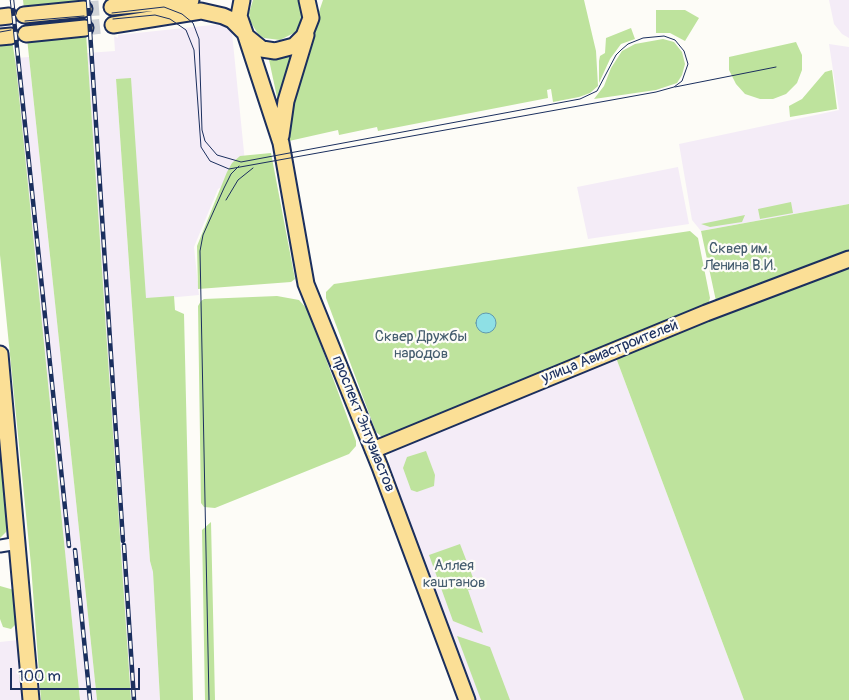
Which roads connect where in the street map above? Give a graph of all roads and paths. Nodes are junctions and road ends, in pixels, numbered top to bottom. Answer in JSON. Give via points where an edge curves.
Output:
{"nodes":[{"id":1,"x":191,"y":0,"type":"edge"},
{"id":2,"x":242,"y":0,"type":"edge"},
{"id":3,"x":307,"y":0,"type":"edge"},
{"id":4,"x":318,"y":0,"type":"edge"},
{"id":5,"x":112,"y":7,"type":"tunnel mouth"},
{"id":6,"x":84,"y":10,"type":"tunnel mouth"},
{"id":7,"x":11,"y":16,"type":"edge"},
{"id":8,"x":113,"y":25,"type":"tunnel mouth"},
{"id":9,"x":308,"y":27,"type":"junction"},
{"id":10,"x":85,"y":28,"type":"tunnel mouth"},
{"id":11,"x":244,"y":34,"type":"junction"},
{"id":12,"x":13,"y":36,"type":"edge"},
{"id":13,"x":281,"y":142,"type":"junction"},
{"id":14,"x":849,"y":259,"type":"edge"},
{"id":15,"x":0,"y":354,"type":"edge"},
{"id":16,"x":373,"y":450,"type":"junction"},
{"id":17,"x":18,"y":543,"type":"junction"},
{"id":18,"x":0,"y":546,"type":"edge"},
{"id":19,"x":31,"y":700,"type":"edge"},
{"id":20,"x":467,"y":700,"type":"edge"}],
"edges":[{"from":1,"to":5,"type":"main road"},
{"from":2,"to":11,"type":"main road","name":"проспект Энтузиастов","via":[[239,16]]},
{"from":3,"to":9,"type":"main road","name":"проспект Энтузиастов","via":[[310,12]]},
{"from":4,"to":9,"type":"main road","name":"проспект Энтузиастов"},
{"from":6,"to":7,"type":"main road"},
{"from":8,"to":11,"type":"main road","via":[[201,11],[232,20]]},
{"from":9,"to":11,"type":"main road","name":"проспект Энтузиастов","via":[[299,42],[282,50],[262,49]]},
{"from":9,"to":13,"type":"main road","name":"проспект Энтузиастов","via":[[286,101]]},
{"from":10,"to":12,"type":"main road"},
{"from":11,"to":13,"type":"main road","name":"проспект Энтузиастов"},
{"from":13,"to":16,"type":"main road","name":"проспект Энтузиастов","via":[[306,284]]},
{"from":14,"to":16,"type":"main road","name":"улица Авиастроителей","via":[[706,313]]},
{"from":15,"to":17,"type":"main road"},
{"from":16,"to":20,"type":"main road","name":"проспект Энтузиастов"},
{"from":17,"to":18,"type":"street"},
{"from":17,"to":19,"type":"main road"}]}
